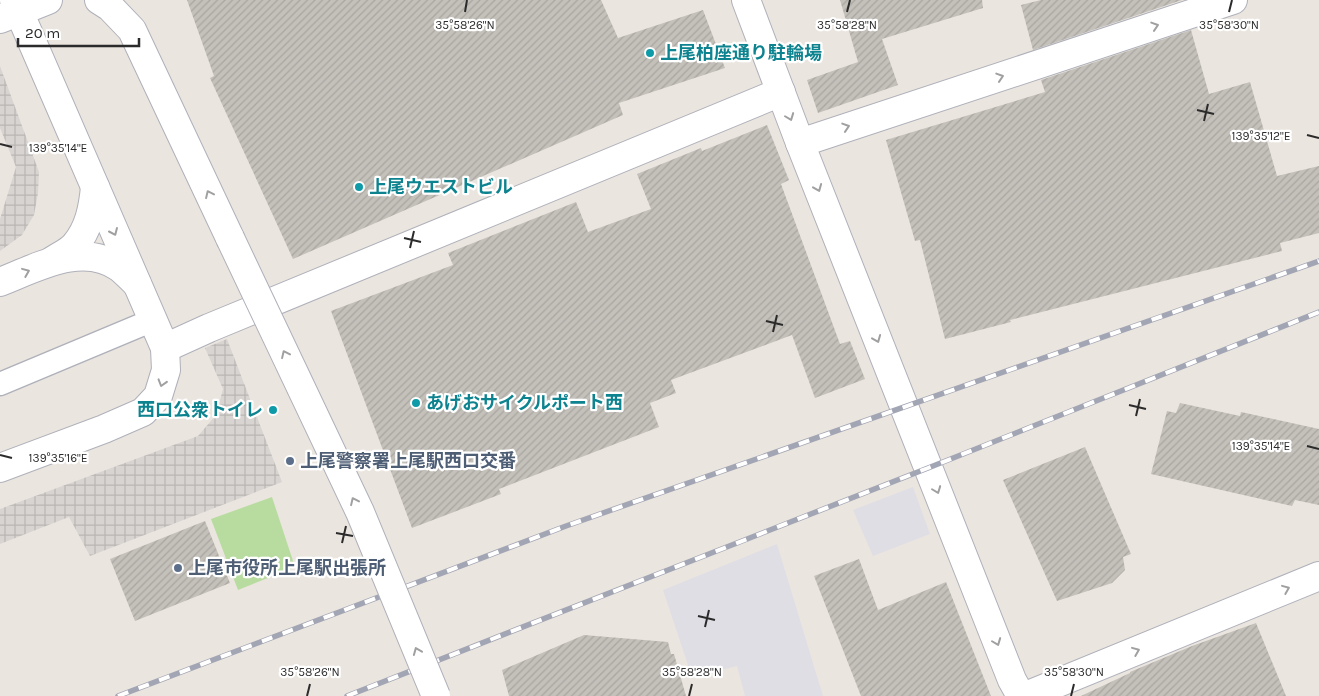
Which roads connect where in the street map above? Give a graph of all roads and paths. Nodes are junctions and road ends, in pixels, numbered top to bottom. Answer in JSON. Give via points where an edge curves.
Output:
{"nodes":[{"id":1,"x":48,"y":0,"type":"edge"},
{"id":2,"x":99,"y":0,"type":"edge"},
{"id":3,"x":746,"y":0,"type":"edge"},
{"id":4,"x":1233,"y":0,"type":"edge"},
{"id":5,"x":11,"y":10,"type":"edge"},
{"id":6,"x":781,"y":92,"type":"junction"},
{"id":7,"x":800,"y":143,"type":"junction"},
{"id":8,"x":95,"y":187,"type":"junction"},
{"id":9,"x":52,"y":261,"type":"junction"},
{"id":10,"x":0,"y":282,"type":"edge"},
{"id":11,"x":138,"y":285,"type":"junction"},
{"id":12,"x":153,"y":320,"type":"junction"},
{"id":13,"x":165,"y":348,"type":"junction"},
{"id":14,"x":0,"y":384,"type":"edge"},
{"id":15,"x":0,"y":468,"type":"edge"},
{"id":16,"x":1319,"y":576,"type":"edge"},
{"id":17,"x":436,"y":696,"type":"edge"},
{"id":18,"x":1021,"y":696,"type":"edge"},
{"id":19,"x":1026,"y":696,"type":"edge"}],
"edges":[{"from":1,"to":5,"type":"street"},
{"from":17,"to":2,"type":"street","one_way":true,"bridge":true,"via":[[360,512],[132,30]]},
{"from":3,"to":6,"type":"street"},
{"from":7,"to":4,"type":"street","one_way":true},
{"from":5,"to":8,"type":"street"},
{"from":6,"to":7,"type":"street","one_way":true},
{"from":6,"to":13,"type":"street"},
{"from":7,"to":18,"type":"street","one_way":true},
{"from":8,"to":9,"type":"street","via":[[94,208],[86,228],[74,246]]},
{"from":8,"to":11,"type":"street","one_way":true},
{"from":10,"to":9,"type":"street","one_way":true},
{"from":9,"to":11,"type":"street","via":[[78,256],[99,258],[120,268]]},
{"from":11,"to":12,"type":"street"},
{"from":12,"to":13,"type":"street"},
{"from":12,"to":14,"type":"lane"},
{"from":13,"to":15,"type":"street","one_way":true,"via":[[166,370],[158,396],[143,412]]},
{"from":19,"to":16,"type":"street","one_way":true}]}
